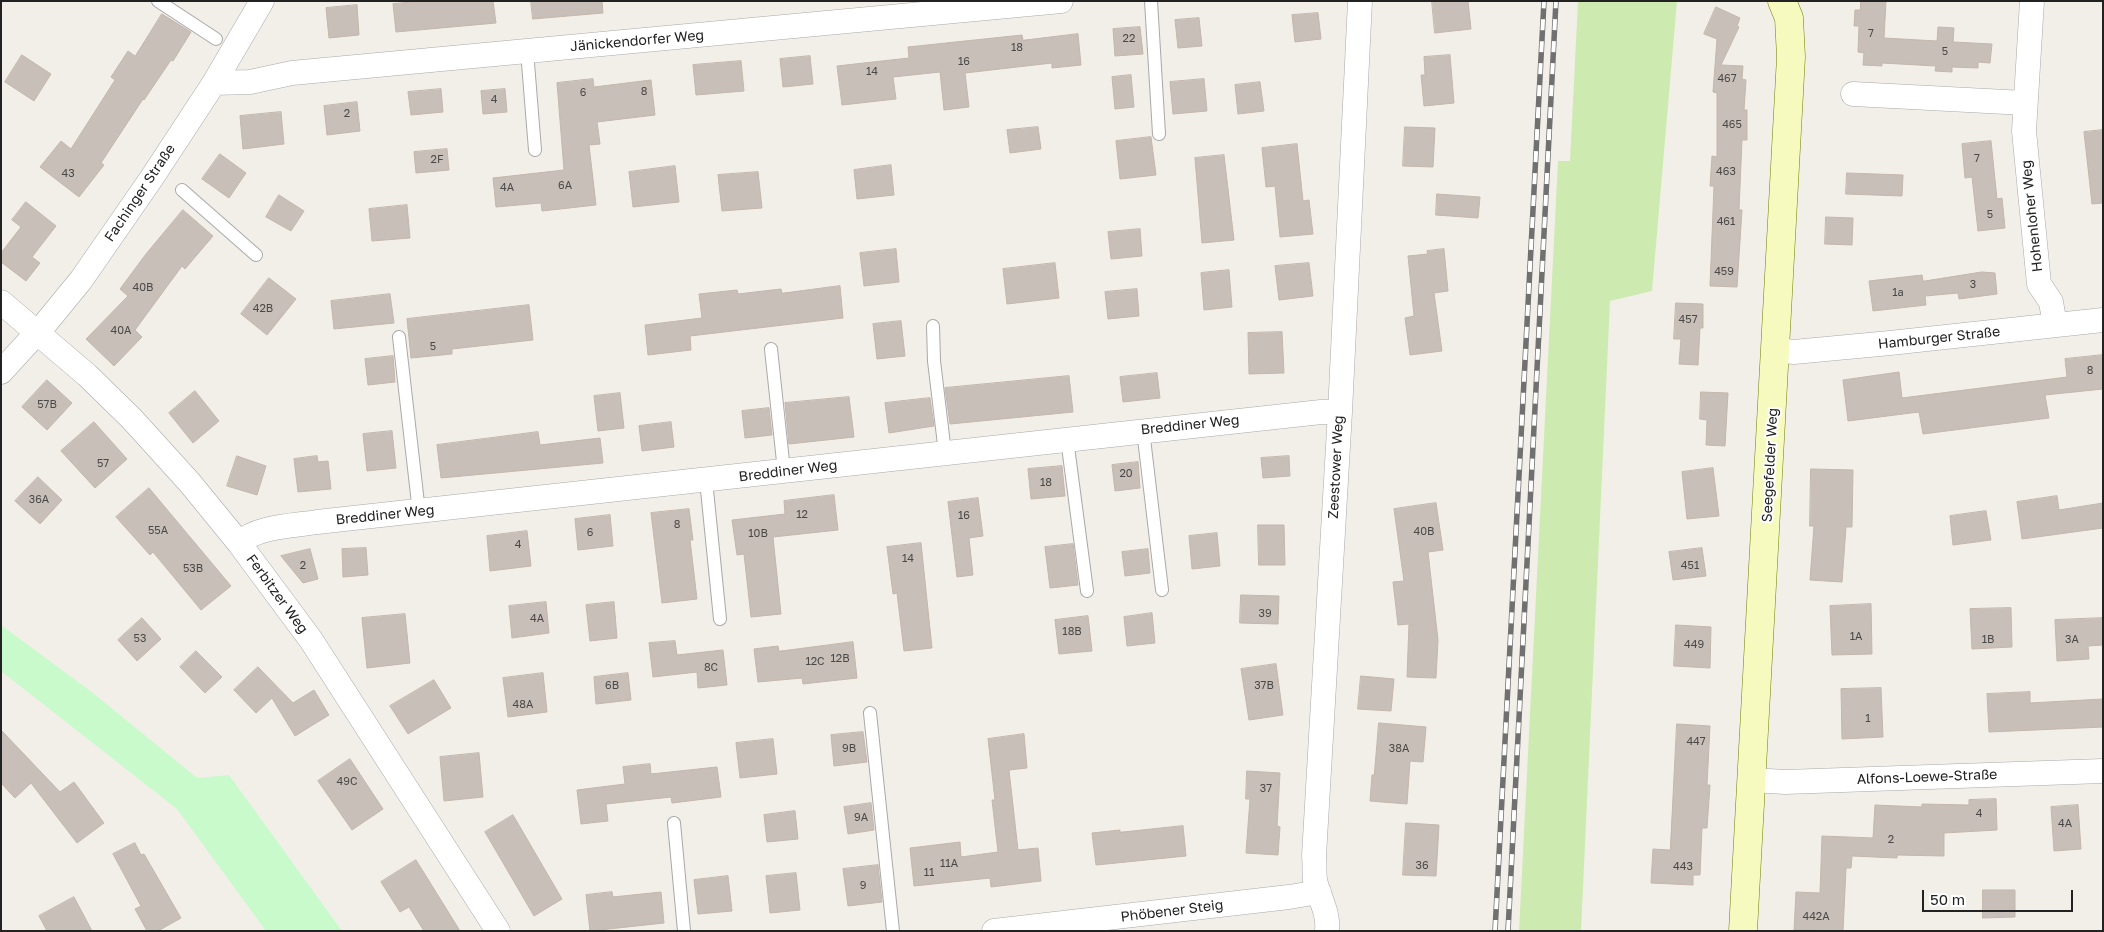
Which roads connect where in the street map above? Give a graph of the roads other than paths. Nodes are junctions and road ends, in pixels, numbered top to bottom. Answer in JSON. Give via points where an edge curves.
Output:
{"nodes":[{"id":1,"x":158,"y":1,"type":"edge"},
{"id":2,"x":262,"y":1,"type":"edge"},
{"id":3,"x":1061,"y":1,"type":"edge"},
{"id":4,"x":1151,"y":1,"type":"edge"},
{"id":5,"x":1360,"y":1,"type":"edge"},
{"id":6,"x":1782,"y":1,"type":"edge"},
{"id":7,"x":2032,"y":1,"type":"edge"},
{"id":8,"x":216,"y":39,"type":"dead end"},
{"id":9,"x":526,"y":51,"type":"junction"},
{"id":10,"x":214,"y":83,"type":"junction"},
{"id":11,"x":1853,"y":94,"type":"dead end"},
{"id":12,"x":2025,"y":103,"type":"junction"},
{"id":13,"x":1159,"y":134,"type":"dead end"},
{"id":14,"x":535,"y":150,"type":"dead end"},
{"id":15,"x":182,"y":190,"type":"dead end"},
{"id":16,"x":256,"y":254,"type":"dead end"},
{"id":17,"x":1,"y":302,"type":"edge"},
{"id":18,"x":2103,"y":320,"type":"edge"},
{"id":19,"x":2055,"y":325,"type":"junction"},
{"id":20,"x":933,"y":326,"type":"dead end"},
{"id":21,"x":37,"y":333,"type":"junction"},
{"id":22,"x":400,"y":337,"type":"dead end"},
{"id":23,"x":771,"y":349,"type":"dead end"},
{"id":24,"x":1776,"y":350,"type":"junction"},
{"id":25,"x":1,"y":372,"type":"edge"},
{"id":26,"x":1340,"y":412,"type":"junction"},
{"id":27,"x":1143,"y":430,"type":"junction"},
{"id":28,"x":1067,"y":439,"type":"junction"},
{"id":29,"x":945,"y":453,"type":"junction"},
{"id":30,"x":784,"y":471,"type":"junction"},
{"id":31,"x":706,"y":480,"type":"junction"},
{"id":32,"x":418,"y":512,"type":"junction"},
{"id":33,"x":239,"y":543,"type":"junction"},
{"id":34,"x":1162,"y":590,"type":"dead end"},
{"id":35,"x":1087,"y":591,"type":"dead end"},
{"id":36,"x":720,"y":619,"type":"dead end"},
{"id":37,"x":870,"y":713,"type":"dead end"},
{"id":38,"x":2103,"y":771,"type":"edge"},
{"id":39,"x":1752,"y":780,"type":"junction"},
{"id":40,"x":674,"y":823,"type":"dead end"},
{"id":41,"x":1319,"y":892,"type":"junction"},
{"id":42,"x":498,"y":931,"type":"edge"},
{"id":43,"x":684,"y":931,"type":"edge"},
{"id":44,"x":893,"y":931,"type":"edge"},
{"id":45,"x":994,"y":931,"type":"edge"},
{"id":46,"x":1327,"y":931,"type":"edge"},
{"id":47,"x":1743,"y":931,"type":"edge"}],
"edges":[{"from":1,"to":8,"type":"lane"},
{"from":2,"to":10,"type":"street","name":"Fachinger Straße"},
{"from":3,"to":9,"type":"street","name":"Jänickendorfer Weg"},
{"from":4,"to":13,"type":"lane"},
{"from":5,"to":26,"type":"street","name":"Zeestower Weg"},
{"from":6,"to":24,"type":"street","name":"Seegefelder Weg","via":[[1789,18],[1791,57]]},
{"from":7,"to":12,"type":"street","name":"Hohenloher Weg"},
{"from":9,"to":10,"type":"street","name":"Jänickendorfer Weg","via":[[292,73],[250,82]]},
{"from":9,"to":14,"type":"lane"},
{"from":10,"to":21,"type":"street","name":"Fachinger Straße","via":[[81,280]]},
{"from":11,"to":12,"type":"street"},
{"from":12,"to":19,"type":"street","name":"Hohenloher Weg","via":[[2024,131],[2039,284],[2052,302]]},
{"from":15,"to":16,"type":"lane"},
{"from":17,"to":21,"type":"street","name":"Ferbitzer Weg"},
{"from":18,"to":19,"type":"street","name":"Hamburger Straße"},
{"from":19,"to":24,"type":"street","name":"Hamburger Straße","via":[[1794,352]]},
{"from":20,"to":29,"type":"lane"},
{"from":21,"to":25,"type":"street","name":"Fachinger Straße"},
{"from":21,"to":33,"type":"street","name":"Ferbitzer Weg","via":[[132,419]]},
{"from":22,"to":32,"type":"lane"},
{"from":23,"to":30,"type":"lane"},
{"from":24,"to":39,"type":"street","name":"Seegefelder Weg"},
{"from":26,"to":27,"type":"street","name":"Breddiner Weg"},
{"from":26,"to":41,"type":"street","name":"Zeestower Weg","via":[[1314,856]]},
{"from":27,"to":28,"type":"street","name":"Breddiner Weg"},
{"from":27,"to":34,"type":"lane"},
{"from":28,"to":29,"type":"street","name":"Breddiner Weg"},
{"from":28,"to":35,"type":"lane"},
{"from":29,"to":30,"type":"street","name":"Breddiner Weg"},
{"from":30,"to":31,"type":"street","name":"Breddiner Weg"},
{"from":31,"to":32,"type":"street","name":"Breddiner Weg"},
{"from":31,"to":36,"type":"lane"},
{"from":32,"to":33,"type":"street","name":"Breddiner Weg","via":[[261,531]]},
{"from":33,"to":42,"type":"street","name":"Ferbitzer Weg","via":[[311,640]]},
{"from":37,"to":44,"type":"lane"},
{"from":38,"to":39,"type":"street","name":"Alfons-Loewe-Straße","via":[[1785,782]]},
{"from":39,"to":47,"type":"street","name":"Seegefelder Weg"},
{"from":40,"to":43,"type":"lane"},
{"from":41,"to":45,"type":"street","name":"Phöbener Steig"},
{"from":41,"to":46,"type":"street","name":"Zeestower Weg","via":[[1328,920]]}]}
